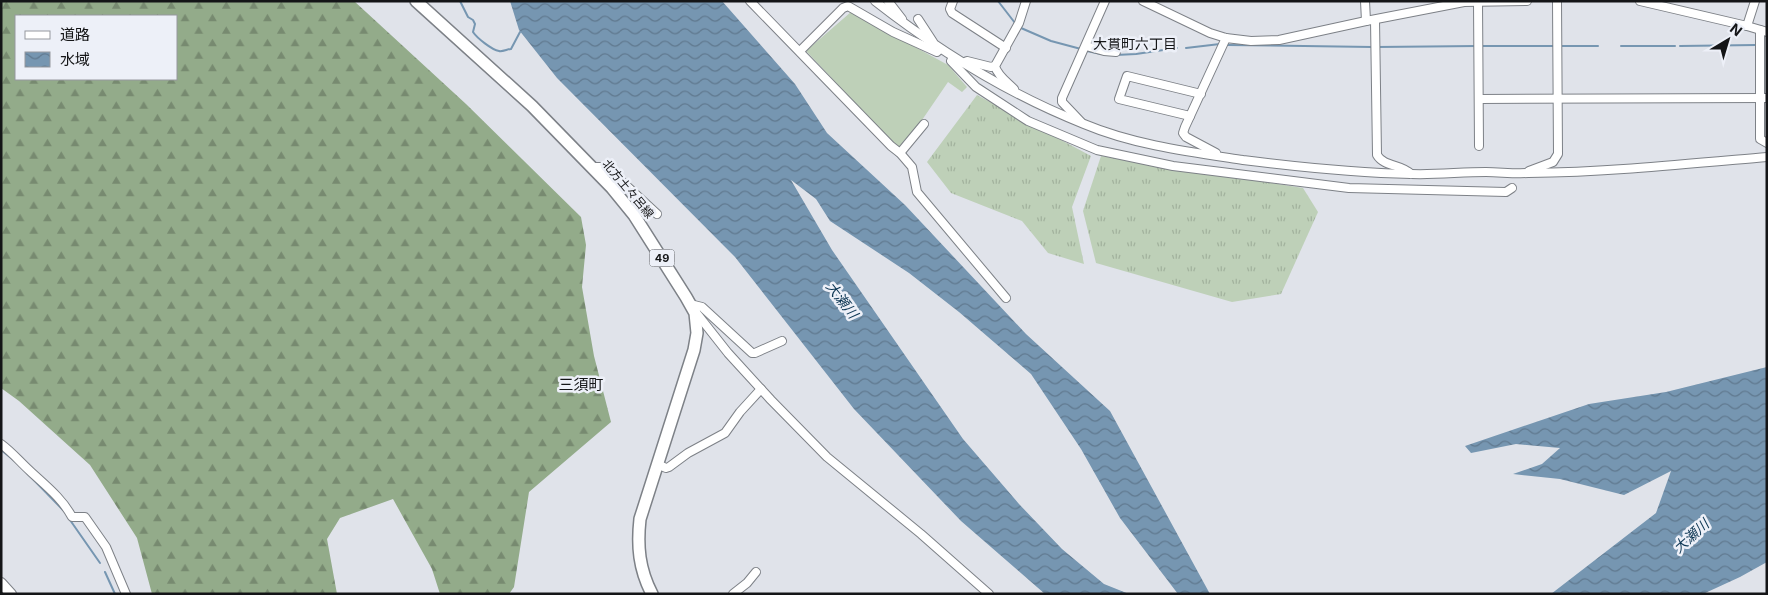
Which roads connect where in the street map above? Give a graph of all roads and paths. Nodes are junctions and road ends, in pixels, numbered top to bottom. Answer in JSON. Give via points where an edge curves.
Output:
{"nodes":[{"id":1,"x":416,"y":1,"type":"edge"},
{"id":2,"x":750,"y":1,"type":"edge"},
{"id":3,"x":874,"y":1,"type":"edge"},
{"id":4,"x":888,"y":1,"type":"edge"},
{"id":5,"x":953,"y":1,"type":"edge"},
{"id":6,"x":1026,"y":1,"type":"edge"},
{"id":7,"x":1105,"y":1,"type":"edge"},
{"id":8,"x":1143,"y":1,"type":"edge"},
{"id":9,"x":1365,"y":1,"type":"edge"},
{"id":10,"x":1527,"y":1,"type":"edge"},
{"id":11,"x":1557,"y":1,"type":"edge"},
{"id":12,"x":1640,"y":1,"type":"edge"},
{"id":13,"x":1755,"y":1,"type":"edge"},
{"id":14,"x":1478,"y":2,"type":"edge"},
{"id":15,"x":1673,"y":5,"type":"edge"},
{"id":16,"x":918,"y":19,"type":"dead end"},
{"id":17,"x":1375,"y":20,"type":"junction"},
{"id":18,"x":1366,"y":21,"type":"junction"},
{"id":19,"x":904,"y":24,"type":"junction"},
{"id":20,"x":1747,"y":26,"type":"junction"},
{"id":21,"x":1763,"y":31,"type":"edge"},
{"id":22,"x":1226,"y":38,"type":"junction"},
{"id":23,"x":1086,"y":46,"type":"junction"},
{"id":24,"x":938,"y":48,"type":"junction"},
{"id":25,"x":1006,"y":48,"type":"junction"},
{"id":26,"x":800,"y":51,"type":"junction"},
{"id":27,"x":1116,"y":52,"type":"dead end"},
{"id":28,"x":953,"y":57,"type":"junction"},
{"id":29,"x":963,"y":63,"type":"junction"},
{"id":30,"x":995,"y":66,"type":"junction"},
{"id":31,"x":1201,"y":94,"type":"junction"},
{"id":32,"x":1021,"y":96,"type":"junction"},
{"id":33,"x":1479,"y":98,"type":"junction"},
{"id":34,"x":1557,"y":98,"type":"junction"},
{"id":35,"x":1763,"y":98,"type":"edge"},
{"id":36,"x":1190,"y":116,"type":"junction"},
{"id":37,"x":1081,"y":123,"type":"junction"},
{"id":38,"x":924,"y":124,"type":"dead end"},
{"id":39,"x":1767,"y":143,"type":"edge"},
{"id":40,"x":1479,"y":146,"type":"dead end"},
{"id":41,"x":900,"y":153,"type":"junction"},
{"id":42,"x":1223,"y":157,"type":"junction"},
{"id":43,"x":1767,"y":157,"type":"edge"},
{"id":44,"x":592,"y":167,"type":"junction"},
{"id":45,"x":1411,"y":174,"type":"junction"},
{"id":46,"x":1525,"y":174,"type":"junction"},
{"id":47,"x":1512,"y":188,"type":"dead end"},
{"id":48,"x":657,"y":214,"type":"dead end"},
{"id":49,"x":1006,"y":298,"type":"dead end"},
{"id":50,"x":693,"y":308,"type":"junction"},
{"id":51,"x":782,"y":340,"type":"dead end"},
{"id":52,"x":761,"y":389,"type":"junction"},
{"id":53,"x":1,"y":444,"type":"edge"},
{"id":54,"x":657,"y":464,"type":"junction"},
{"id":55,"x":756,"y":572,"type":"dead end"},
{"id":56,"x":1,"y":583,"type":"edge"},
{"id":57,"x":11,"y":594,"type":"edge"},
{"id":58,"x":126,"y":594,"type":"edge"},
{"id":59,"x":652,"y":594,"type":"edge"},
{"id":60,"x":733,"y":594,"type":"edge"},
{"id":61,"x":989,"y":594,"type":"edge"}],
"edges":[{"from":1,"to":44,"type":"main road","name":"北方土々呂線","number":"49","via":[[507,82]]},
{"from":2,"to":26,"type":"street"},
{"from":3,"to":19,"type":"street"},
{"from":4,"to":19,"type":"street"},
{"from":5,"to":25,"type":"street","via":[[952,13]]},
{"from":6,"to":25,"type":"street"},
{"from":7,"to":23,"type":"street"},
{"from":8,"to":22,"type":"street"},
{"from":9,"to":18,"type":"street"},
{"from":10,"to":14,"type":"street"},
{"from":11,"to":34,"type":"street"},
{"from":12,"to":15,"type":"street"},
{"from":13,"to":20,"type":"street"},
{"from":14,"to":17,"type":"street"},
{"from":14,"to":33,"type":"street"},
{"from":15,"to":20,"type":"street"},
{"from":16,"to":24,"type":"street"},
{"from":17,"to":18,"type":"street"},
{"from":17,"to":45,"type":"street","via":[[1377,155],[1381,161]]},
{"from":18,"to":22,"type":"street","via":[[1279,40]]},
{"from":19,"to":24,"type":"street"},
{"from":20,"to":21,"type":"street"},
{"from":21,"to":35,"type":"street"},
{"from":22,"to":31,"type":"street"},
{"from":23,"to":27,"type":"street"},
{"from":23,"to":37,"type":"street","via":[[1062,98]]},
{"from":24,"to":26,"type":"street","via":[[937,52],[892,32],[848,6]]},
{"from":24,"to":28,"type":"street"},
{"from":25,"to":30,"type":"street"},
{"from":26,"to":41,"type":"street"},
{"from":28,"to":29,"type":"street"},
{"from":28,"to":47,"type":"street","via":[[951,61],[983,92],[1028,120],[1097,150],[1173,166],[1350,188],[1506,192]]},
{"from":29,"to":30,"type":"street"},
{"from":29,"to":32,"type":"street"},
{"from":30,"to":32,"type":"street"},
{"from":31,"to":36,"type":"street"},
{"from":31,"to":36,"type":"street","via":[[1127,76],[1119,99]]},
{"from":32,"to":37,"type":"street"},
{"from":33,"to":34,"type":"street"},
{"from":33,"to":40,"type":"street"},
{"from":34,"to":35,"type":"street"},
{"from":34,"to":46,"type":"street","via":[[1559,145],[1556,159]]},
{"from":35,"to":39,"type":"street","via":[[1760,139]]},
{"from":36,"to":42,"type":"street","via":[[1183,133],[1186,137]]},
{"from":37,"to":42,"type":"street","via":[[1146,143]]},
{"from":38,"to":41,"type":"street"},
{"from":41,"to":49,"type":"street","via":[[912,167],[917,192]]},
{"from":42,"to":45,"type":"street","via":[[1337,171]]},
{"from":43,"to":46,"type":"street"},
{"from":44,"to":48,"type":"street","via":[[602,167],[618,178]]},
{"from":44,"to":50,"type":"main road","name":"北方土々呂線","number":"49","via":[[634,215]]},
{"from":45,"to":46,"type":"street"},
{"from":50,"to":51,"type":"street","via":[[702,307],[752,353]]},
{"from":50,"to":52,"type":"street"},
{"from":50,"to":54,"type":"main road","name":"北方土々呂線","number":"49","via":[[697,333],[694,350]]},
{"from":52,"to":54,"type":"street","via":[[721,436],[669,467]]},
{"from":52,"to":61,"type":"street","via":[[827,457]]},
{"from":53,"to":58,"type":"street","via":[[56,495],[72,517],[85,517],[106,548]]},
{"from":54,"to":59,"type":"main road","name":"北方土々呂線","number":"49","via":[[640,519],[638,542],[640,563]]},
{"from":55,"to":60,"type":"street"},
{"from":56,"to":57,"type":"main road"}]}
